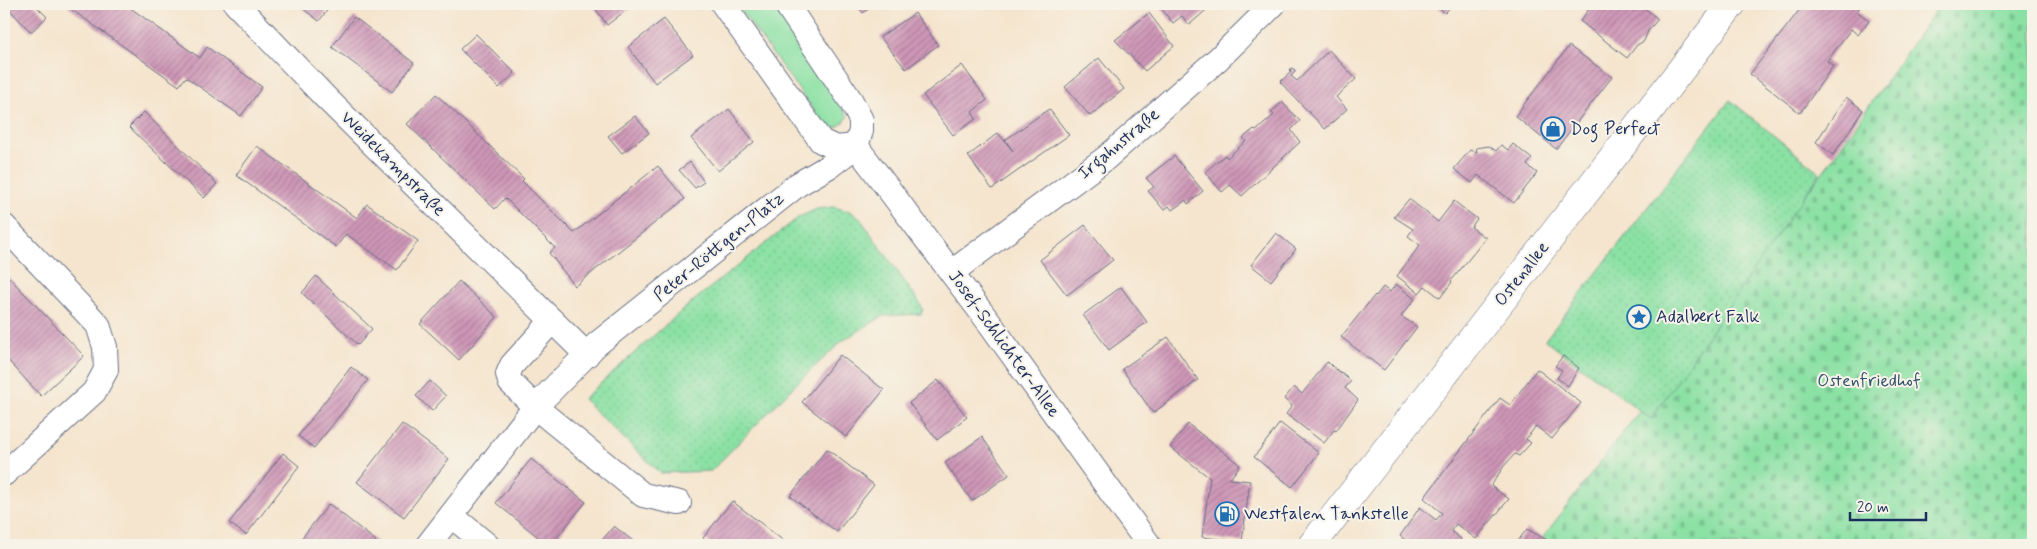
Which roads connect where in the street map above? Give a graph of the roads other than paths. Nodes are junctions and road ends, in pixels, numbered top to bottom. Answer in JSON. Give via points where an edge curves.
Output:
{"nodes":[{"id":1,"x":236,"y":4,"type":"edge"},
{"id":2,"x":723,"y":4,"type":"edge"},
{"id":3,"x":786,"y":4,"type":"edge"},
{"id":4,"x":1732,"y":4,"type":"edge"},
{"id":5,"x":1267,"y":6,"type":"edge"},
{"id":6,"x":856,"y":146,"type":"junction"},
{"id":7,"x":4,"y":226,"type":"edge"},
{"id":8,"x":952,"y":272,"type":"junction"},
{"id":9,"x":552,"y":321,"type":"junction"},
{"id":10,"x":587,"y":355,"type":"junction"},
{"id":11,"x":529,"y":415,"type":"junction"},
{"id":12,"x":4,"y":474,"type":"edge"},
{"id":13,"x":679,"y":503,"type":"dead end"},
{"id":14,"x":452,"y":516,"type":"junction"},
{"id":15,"x":428,"y":545,"type":"edge"},
{"id":16,"x":487,"y":545,"type":"edge"},
{"id":17,"x":1149,"y":545,"type":"edge"},
{"id":18,"x":1312,"y":545,"type":"edge"}],
"edges":[{"from":1,"to":9,"type":"street","name":"Weidekampstraße","via":[[326,98]]},
{"from":2,"to":6,"type":"street","via":[[821,141],[836,148]]},
{"from":3,"to":6,"type":"street","via":[[861,120]]},
{"from":4,"to":18,"type":"main road","name":"Ostenallee"},
{"from":5,"to":8,"type":"street","name":"Irgahnstraße","via":[[1218,59],[1106,158]]},
{"from":6,"to":8,"type":"street","name":"Josef-Schlichter-Allee"},
{"from":6,"to":10,"type":"street","name":"Peter-Röttgen-Platz","via":[[797,185]]},
{"from":7,"to":12,"type":"street","via":[[98,325],[105,347],[106,370],[94,392]]},
{"from":8,"to":17,"type":"street","name":"Josef-Schlichter-Allee"},
{"from":9,"to":10,"type":"street"},
{"from":9,"to":11,"type":"street","via":[[512,364],[508,374]]},
{"from":10,"to":11,"type":"street","name":"Peter-Röttgen-Platz"},
{"from":11,"to":13,"type":"street","via":[[642,495]]},
{"from":11,"to":14,"type":"street","name":"Peter-Röttgen-Platz"},
{"from":14,"to":15,"type":"street","name":"Peter-Röttgen-Platz"},
{"from":14,"to":16,"type":"street"}]}
